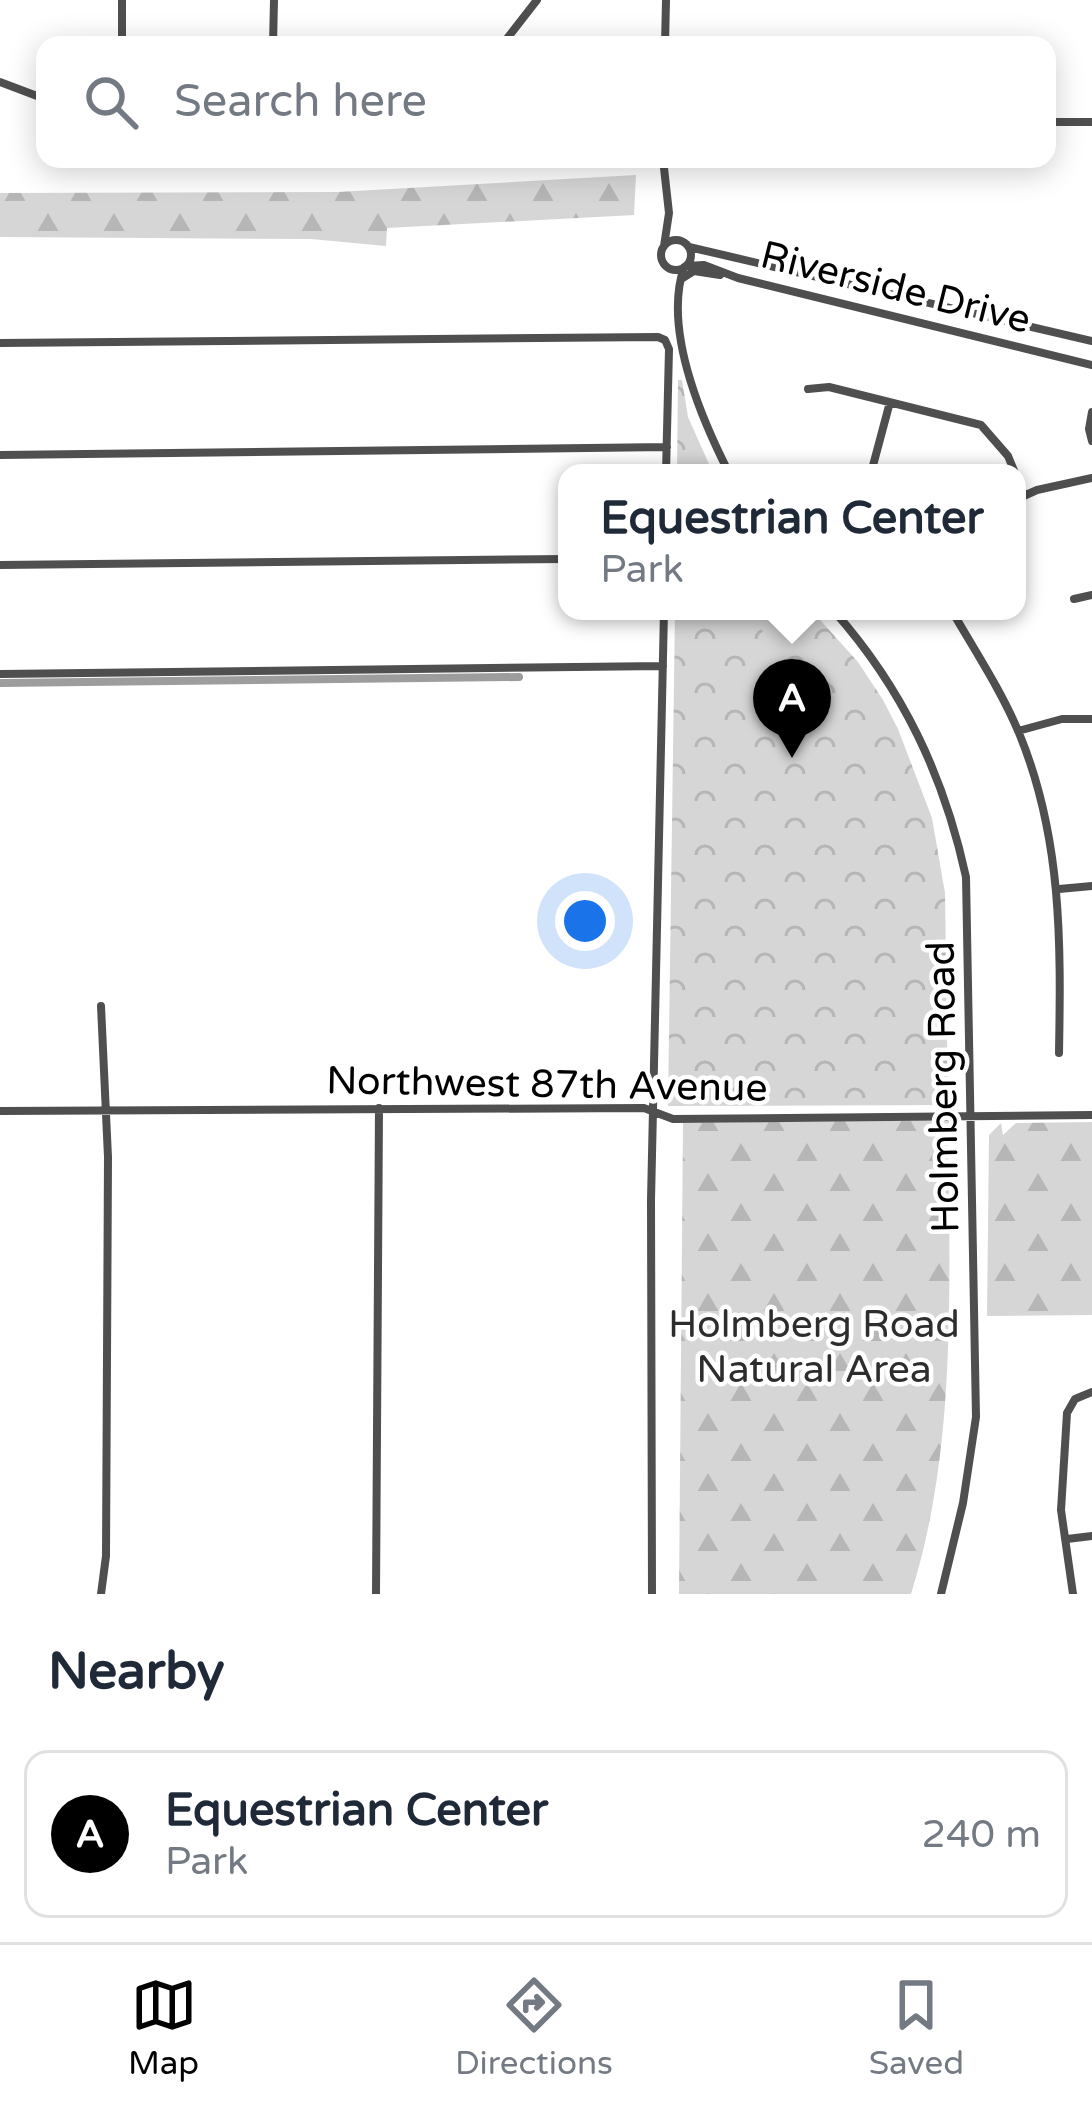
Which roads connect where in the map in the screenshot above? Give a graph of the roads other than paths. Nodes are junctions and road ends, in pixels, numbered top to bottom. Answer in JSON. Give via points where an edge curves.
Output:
{"nodes":[{"id":1,"x":122,"y":0,"type":"edge"},
{"id":2,"x":274,"y":0,"type":"edge"},
{"id":3,"x":537,"y":0,"type":"edge"},
{"id":4,"x":666,"y":0,"type":"edge"},
{"id":5,"x":122,"y":36,"type":"edge"},
{"id":6,"x":273,"y":36,"type":"edge"},
{"id":7,"x":509,"y":36,"type":"edge"},
{"id":8,"x":665,"y":36,"type":"edge"},
{"id":9,"x":0,"y":82,"type":"edge"},
{"id":10,"x":36,"y":96,"type":"edge"},
{"id":11,"x":1056,"y":122,"type":"edge"},
{"id":12,"x":1092,"y":122,"type":"edge"},
{"id":13,"x":664,"y":168,"type":"edge"},
{"id":14,"x":669,"y":213,"type":"junction"},
{"id":15,"x":686,"y":244,"type":"junction"},
{"id":16,"x":664,"y":247,"type":"junction"},
{"id":17,"x":666,"y":265,"type":"junction"},
{"id":18,"x":685,"y":267,"type":"junction"},
{"id":19,"x":738,"y":278,"type":"junction"},
{"id":20,"x":678,"y":290,"type":"junction"},
{"id":21,"x":1092,"y":341,"type":"edge"},
{"id":22,"x":0,"y":343,"type":"edge"},
{"id":23,"x":1092,"y":364,"type":"edge"},
{"id":24,"x":808,"y":389,"type":"dead end"},
{"id":25,"x":890,"y":402,"type":"junction"},
{"id":26,"x":1092,"y":412,"type":"edge"},
{"id":27,"x":1092,"y":441,"type":"edge"},
{"id":28,"x":667,"y":447,"type":"junction"},
{"id":29,"x":0,"y":455,"type":"edge"},
{"id":30,"x":666,"y":464,"type":"edge"},
{"id":31,"x":725,"y":464,"type":"edge"},
{"id":32,"x":873,"y":464,"type":"edge"},
{"id":33,"x":1011,"y":464,"type":"edge"},
{"id":34,"x":1092,"y":478,"type":"edge"},
{"id":35,"x":1026,"y":495,"type":"edge"},
{"id":36,"x":558,"y":559,"type":"edge"},
{"id":37,"x":0,"y":565,"type":"edge"},
{"id":38,"x":1092,"y":595,"type":"edge"},
{"id":39,"x":1074,"y":599,"type":"dead end"},
{"id":40,"x":664,"y":620,"type":"edge"},
{"id":41,"x":841,"y":620,"type":"edge"},
{"id":42,"x":958,"y":620,"type":"edge"},
{"id":43,"x":663,"y":666,"type":"junction"},
{"id":44,"x":0,"y":674,"type":"edge"},
{"id":45,"x":1092,"y":719,"type":"edge"},
{"id":46,"x":1018,"y":731,"type":"junction"},
{"id":47,"x":1092,"y":886,"type":"edge"},
{"id":48,"x":1058,"y":889,"type":"junction"},
{"id":49,"x":101,"y":1006,"type":"dead end"},
{"id":50,"x":1058,"y":1052,"type":"dead end"},
{"id":51,"x":379,"y":1108,"type":"junction"},
{"id":52,"x":106,"y":1109,"type":"junction"},
{"id":53,"x":0,"y":1111,"type":"edge"},
{"id":54,"x":654,"y":1112,"type":"junction"},
{"id":55,"x":1092,"y":1115,"type":"edge"},
{"id":56,"x":973,"y":1117,"type":"junction"},
{"id":57,"x":1092,"y":1392,"type":"edge"},
{"id":58,"x":1092,"y":1536,"type":"edge"},
{"id":59,"x":1067,"y":1539,"type":"junction"},
{"id":60,"x":101,"y":1594,"type":"edge"},
{"id":61,"x":376,"y":1594,"type":"edge"},
{"id":62,"x":652,"y":1594,"type":"edge"},
{"id":63,"x":941,"y":1594,"type":"edge"},
{"id":64,"x":1073,"y":1594,"type":"edge"}],
"edges":[{"from":1,"to":5,"type":"street"},
{"from":2,"to":6,"type":"street"},
{"from":3,"to":7,"type":"street"},
{"from":4,"to":8,"type":"street"},
{"from":9,"to":10,"type":"street"},
{"from":11,"to":12,"type":"street"},
{"from":13,"to":14,"type":"street"},
{"from":14,"to":15,"type":"street"},
{"from":14,"to":16,"type":"street"},
{"from":15,"to":16,"type":"street"},
{"from":15,"to":18,"type":"street"},
{"from":15,"to":21,"type":"street","name":"Riverside Drive"},
{"from":16,"to":17,"type":"street"},
{"from":17,"to":18,"type":"street"},
{"from":17,"to":20,"type":"street"},
{"from":18,"to":19,"type":"street","name":"Riverside Drive"},
{"from":18,"to":20,"type":"street"},
{"from":19,"to":20,"type":"street","via":[[694,271]]},
{"from":19,"to":23,"type":"street","name":"Riverside Drive"},
{"from":20,"to":31,"type":"street","via":[[689,373]]},
{"from":22,"to":28,"type":"street","via":[[658,337],[669,350]]},
{"from":24,"to":25,"type":"street"},
{"from":25,"to":32,"type":"street"},
{"from":25,"to":33,"type":"street","via":[[981,425]]},
{"from":26,"to":27,"type":"street"},
{"from":28,"to":29,"type":"street"},
{"from":28,"to":30,"type":"street"},
{"from":34,"to":35,"type":"street"},
{"from":36,"to":37,"type":"street"},
{"from":38,"to":39,"type":"street"},
{"from":40,"to":43,"type":"street"},
{"from":41,"to":56,"type":"street","name":"Holmberg Road","via":[[908,713],[957,837],[969,918]]},
{"from":42,"to":46,"type":"street"},
{"from":43,"to":44,"type":"street"},
{"from":43,"to":54,"type":"street"},
{"from":45,"to":46,"type":"street"},
{"from":46,"to":48,"type":"street"},
{"from":47,"to":48,"type":"street"},
{"from":48,"to":50,"type":"street"},
{"from":49,"to":52,"type":"street"},
{"from":51,"to":52,"type":"street","name":"Northwest 87th Avenue"},
{"from":51,"to":54,"type":"street","name":"Northwest 87th Avenue"},
{"from":51,"to":61,"type":"street"},
{"from":52,"to":53,"type":"street","name":"Northwest 87th Avenue"},
{"from":52,"to":60,"type":"street"},
{"from":54,"to":56,"type":"street","name":"Northwest 87th Avenue","via":[[673,1119]]},
{"from":54,"to":62,"type":"street"},
{"from":55,"to":56,"type":"street","name":"Northwest 87th Avenue"},
{"from":56,"to":63,"type":"street","name":"Holmberg Road","via":[[976,1418]]},
{"from":57,"to":59,"type":"street","via":[[1067,1413],[1060,1490]]},
{"from":58,"to":59,"type":"street"},
{"from":59,"to":64,"type":"street"}]}
